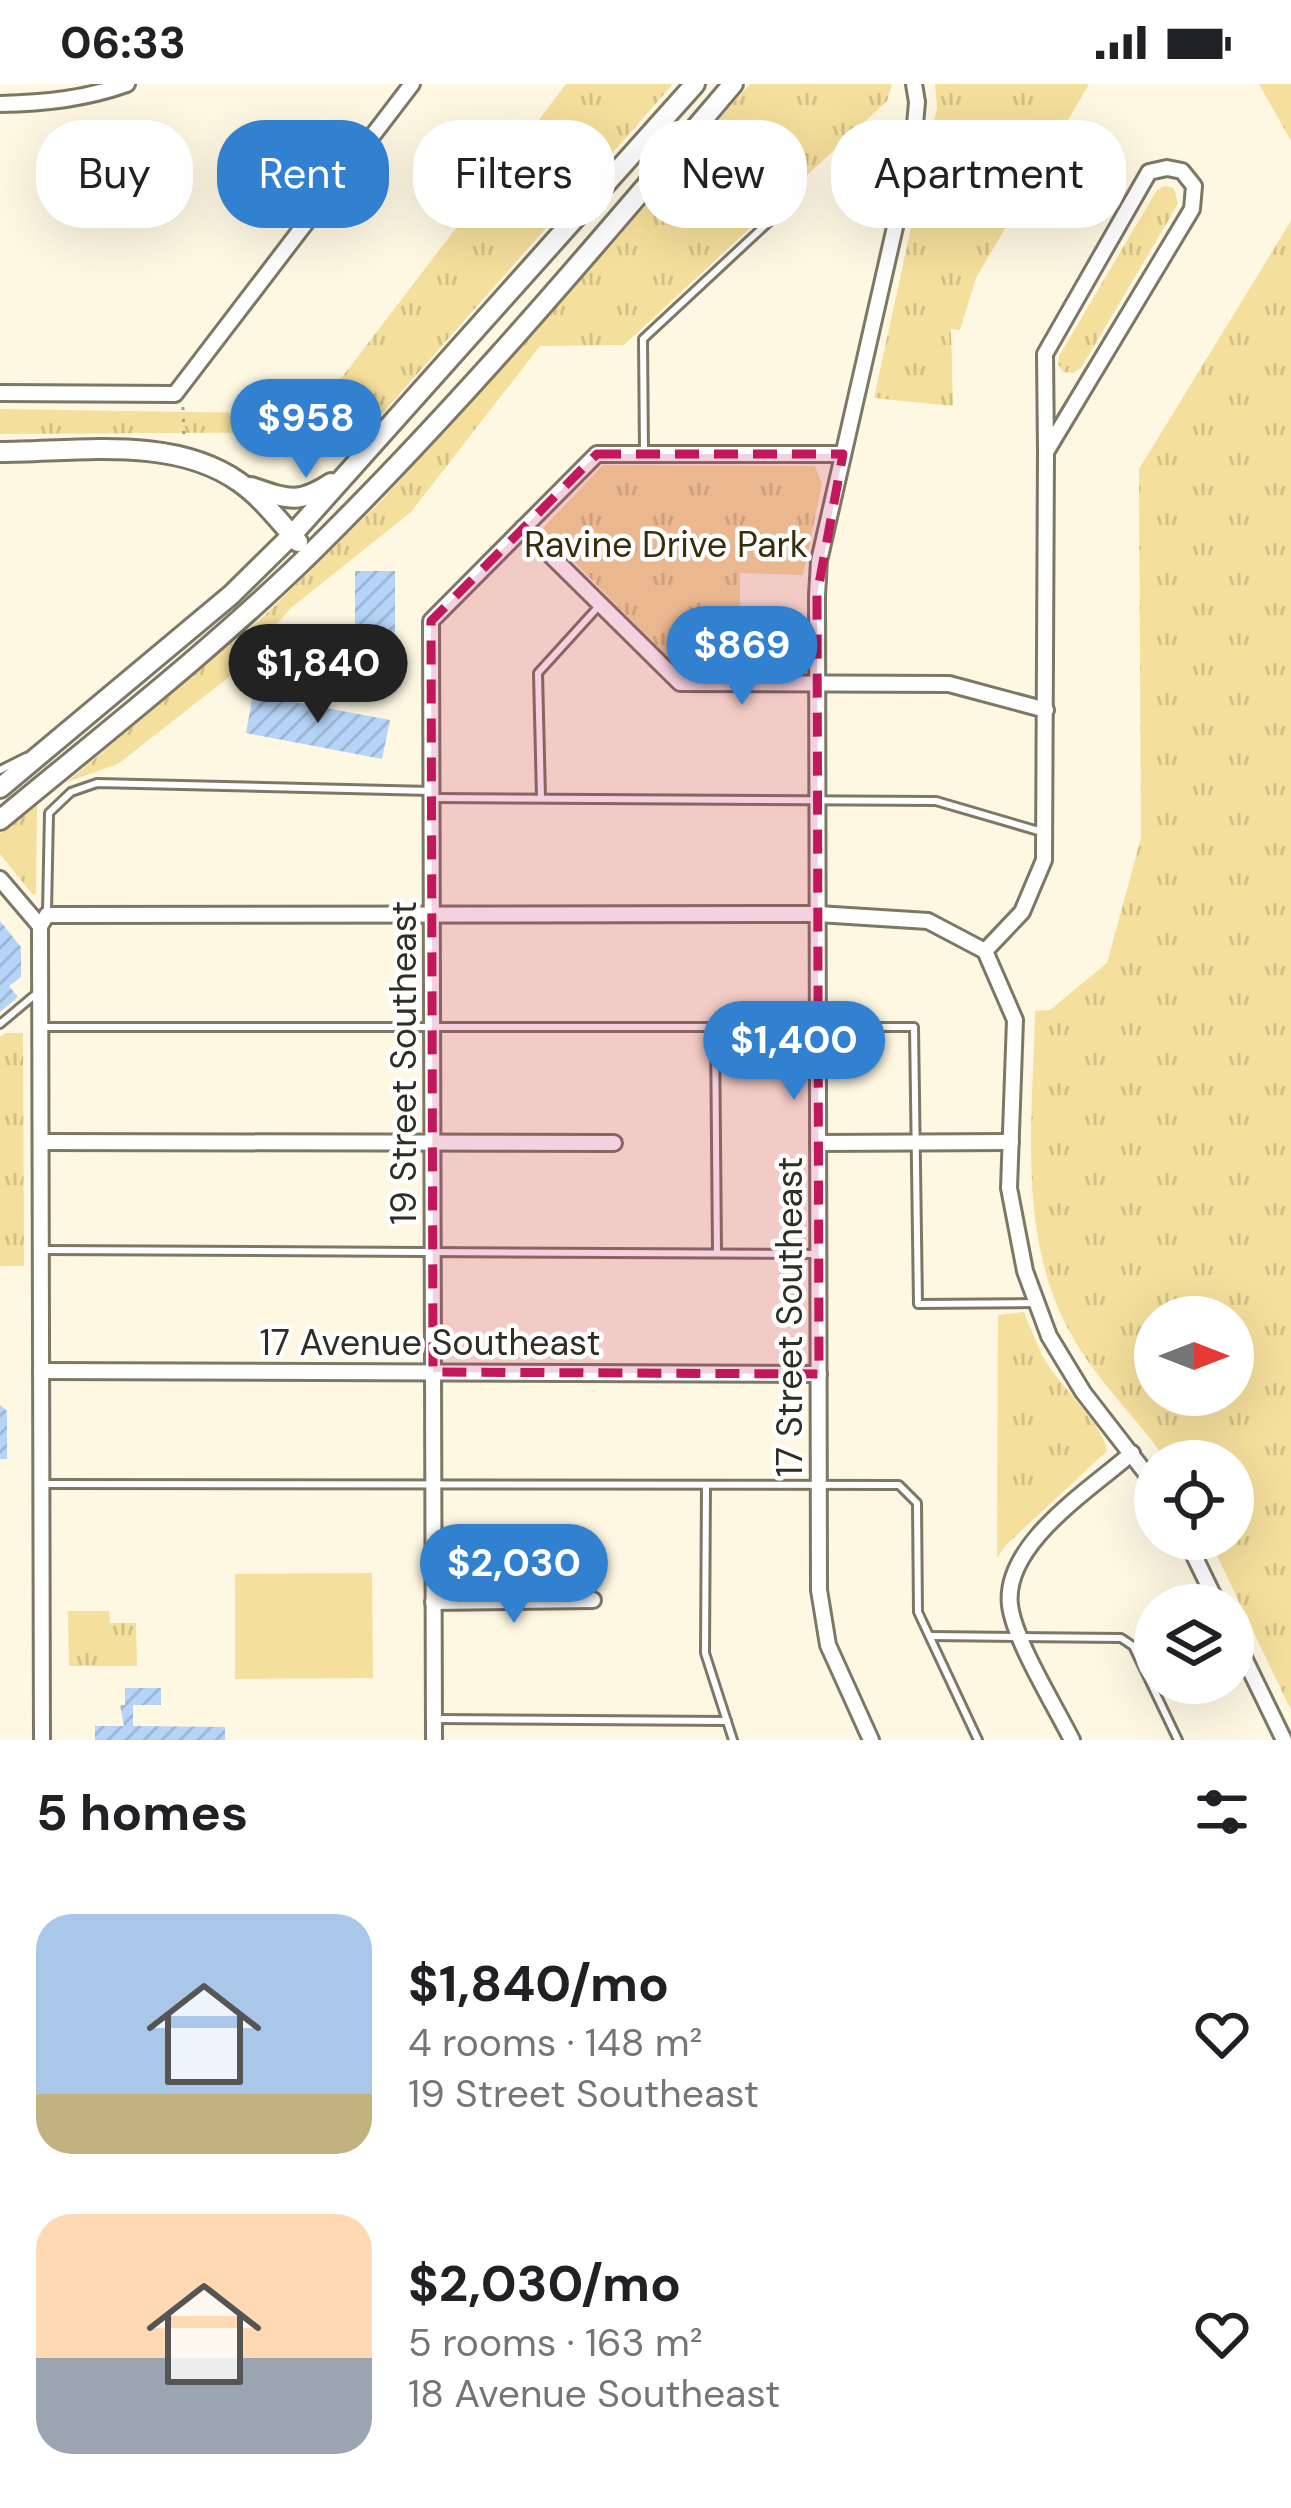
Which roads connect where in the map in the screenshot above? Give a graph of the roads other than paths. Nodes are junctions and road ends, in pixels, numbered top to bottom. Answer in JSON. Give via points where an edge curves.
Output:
{"nodes":[{"id":1,"x":128,"y":84,"type":"edge"},
{"id":2,"x":412,"y":84,"type":"edge"},
{"id":3,"x":695,"y":84,"type":"edge"},
{"id":4,"x":733,"y":84,"type":"edge"},
{"id":5,"x":914,"y":84,"type":"edge"},
{"id":6,"x":0,"y":104,"type":"edge"},
{"id":7,"x":762,"y":228,"type":"edge"},
{"id":8,"x":0,"y":393,"type":"edge"},
{"id":9,"x":0,"y":452,"type":"edge"},
{"id":10,"x":1046,"y":452,"type":"junction"},
{"id":11,"x":644,"y":453,"type":"junction"},
{"id":12,"x":843,"y":454,"type":"junction"},
{"id":13,"x":360,"y":464,"type":"junction"},
{"id":14,"x":242,"y":484,"type":"junction"},
{"id":15,"x":524,"y":528,"type":"junction"},
{"id":16,"x":292,"y":535,"type":"junction"},
{"id":17,"x":310,"y":554,"type":"junction"},
{"id":18,"x":601,"y":605,"type":"junction"},
{"id":19,"x":817,"y":683,"type":"junction"},
{"id":20,"x":1046,"y":710,"type":"junction"},
{"id":21,"x":56,"y":741,"type":"junction"},
{"id":22,"x":0,"y":770,"type":"edge"},
{"id":23,"x":0,"y":788,"type":"edge"},
{"id":24,"x":432,"y":795,"type":"junction"},
{"id":25,"x":541,"y":798,"type":"junction"},
{"id":26,"x":818,"y":800,"type":"junction"},
{"id":27,"x":0,"y":820,"type":"edge"},
{"id":28,"x":1045,"y":833,"type":"junction"},
{"id":29,"x":0,"y":879,"type":"edge"},
{"id":30,"x":818,"y":914,"type":"junction"},
{"id":31,"x":432,"y":915,"type":"junction"},
{"id":32,"x":44,"y":921,"type":"junction"},
{"id":33,"x":985,"y":951,"type":"junction"},
{"id":34,"x":40,"y":991,"type":"junction"},
{"id":35,"x":0,"y":1024,"type":"edge"},
{"id":36,"x":40,"y":1027,"type":"junction"},
{"id":37,"x":433,"y":1027,"type":"junction"},
{"id":38,"x":818,"y":1028,"type":"junction"},
{"id":39,"x":715,"y":1029,"type":"junction"},
{"id":40,"x":40,"y":1142,"type":"junction"},
{"id":41,"x":915,"y":1142,"type":"junction"},
{"id":42,"x":1011,"y":1142,"type":"junction"},
{"id":43,"x":614,"y":1143,"type":"dead end"},
{"id":44,"x":818,"y":1143,"type":"junction"},
{"id":45,"x":433,"y":1145,"type":"junction"},
{"id":46,"x":41,"y":1250,"type":"junction"},
{"id":47,"x":717,"y":1252,"type":"junction"},
{"id":48,"x":433,"y":1254,"type":"junction"},
{"id":49,"x":819,"y":1254,"type":"junction"},
{"id":50,"x":1036,"y":1304,"type":"junction"},
{"id":51,"x":41,"y":1371,"type":"junction"},
{"id":52,"x":433,"y":1372,"type":"junction"},
{"id":53,"x":819,"y":1374,"type":"junction"},
{"id":54,"x":1132,"y":1453,"type":"junction"},
{"id":55,"x":1134,"y":1456,"type":"edge"},
{"id":56,"x":41,"y":1484,"type":"junction"},
{"id":57,"x":433,"y":1484,"type":"junction"},
{"id":58,"x":706,"y":1485,"type":"junction"},
{"id":59,"x":819,"y":1485,"type":"junction"},
{"id":60,"x":593,"y":1600,"type":"dead end"},
{"id":61,"x":434,"y":1602,"type":"junction"},
{"id":62,"x":930,"y":1636,"type":"junction"},
{"id":63,"x":1021,"y":1637,"type":"junction"},
{"id":64,"x":1254,"y":1678,"type":"edge"},
{"id":65,"x":434,"y":1719,"type":"junction"},
{"id":66,"x":727,"y":1721,"type":"junction"},
{"id":67,"x":42,"y":1740,"type":"edge"},
{"id":68,"x":434,"y":1740,"type":"edge"},
{"id":69,"x":733,"y":1740,"type":"edge"},
{"id":70,"x":871,"y":1740,"type":"edge"},
{"id":71,"x":979,"y":1740,"type":"edge"},
{"id":72,"x":1072,"y":1740,"type":"edge"},
{"id":73,"x":1178,"y":1740,"type":"edge"},
{"id":74,"x":1284,"y":1740,"type":"edge"}],
"edges":[{"from":1,"to":6,"type":"street","via":[[91,97]]},
{"from":2,"to":8,"type":"street","via":[[175,394]]},
{"from":3,"to":13,"type":"main road"},
{"from":4,"to":17,"type":"main road","via":[[479,381]]},
{"from":5,"to":12,"type":"street","name":"17 Street Southeast","via":[[913,148]]},
{"from":7,"to":11,"type":"lane","via":[[643,339]]},
{"from":9,"to":14,"type":"main road","via":[[168,454]]},
{"from":10,"to":10,"type":"street","via":[[1192,208],[1194,186],[1182,171],[1149,172],[1045,354]]},
{"from":10,"to":20,"type":"street"},
{"from":11,"to":12,"type":"street"},
{"from":11,"to":15,"type":"street","name":"19 Street Southeast","via":[[597,454]]},
{"from":12,"to":19,"type":"street","name":"17 Street Southeast","via":[[819,561]]},
{"from":13,"to":14,"type":"main road","via":[[307,498]]},
{"from":13,"to":16,"type":"main road"},
{"from":14,"to":16,"type":"main road"},
{"from":15,"to":18,"type":"street"},
{"from":15,"to":24,"type":"street","name":"19 Street Southeast","via":[[431,621]]},
{"from":16,"to":17,"type":"main road"},
{"from":16,"to":21,"type":"main road"},
{"from":17,"to":27,"type":"main road"},
{"from":18,"to":19,"type":"street","via":[[680,683]]},
{"from":18,"to":25,"type":"lane","via":[[538,673]]},
{"from":19,"to":20,"type":"street","via":[[949,684]]},
{"from":19,"to":26,"type":"street","name":"17 Street Southeast"},
{"from":20,"to":28,"type":"street"},
{"from":21,"to":22,"type":"lane"},
{"from":21,"to":23,"type":"main road"},
{"from":24,"to":25,"type":"lane"},
{"from":24,"to":31,"type":"street","name":"19 Street Southeast"},
{"from":24,"to":32,"type":"lane","via":[[98,783],[71,792],[49,813]]},
{"from":25,"to":26,"type":"lane"},
{"from":26,"to":28,"type":"lane","via":[[936,801]]},
{"from":26,"to":30,"type":"street","name":"17 Street Southeast"},
{"from":28,"to":33,"type":"street","via":[[1035,887]]},
{"from":29,"to":32,"type":"street"},
{"from":30,"to":31,"type":"street"},
{"from":30,"to":33,"type":"street","via":[[928,920]]},
{"from":30,"to":38,"type":"street","name":"17 Street Southeast"},
{"from":31,"to":32,"type":"street"},
{"from":31,"to":37,"type":"street","name":"19 Street Southeast"},
{"from":32,"to":34,"type":"street"},
{"from":33,"to":42,"type":"street","via":[[1016,1020]]},
{"from":34,"to":35,"type":"lane"},
{"from":34,"to":36,"type":"street"},
{"from":36,"to":37,"type":"lane"},
{"from":36,"to":40,"type":"street"},
{"from":37,"to":39,"type":"lane"},
{"from":37,"to":45,"type":"street","name":"19 Street Southeast"},
{"from":38,"to":39,"type":"lane"},
{"from":38,"to":41,"type":"lane","via":[[914,1027]]},
{"from":38,"to":44,"type":"street","name":"17 Street Southeast"},
{"from":39,"to":47,"type":"lane"},
{"from":40,"to":45,"type":"street"},
{"from":40,"to":46,"type":"street"},
{"from":41,"to":42,"type":"street"},
{"from":41,"to":44,"type":"street"},
{"from":41,"to":50,"type":"lane","via":[[918,1304]]},
{"from":42,"to":50,"type":"street","via":[[1010,1188]]},
{"from":43,"to":45,"type":"street"},
{"from":44,"to":49,"type":"street","name":"17 Street Southeast"},
{"from":45,"to":48,"type":"street","name":"19 Street Southeast"},
{"from":46,"to":48,"type":"lane"},
{"from":46,"to":51,"type":"street"},
{"from":47,"to":48,"type":"lane"},
{"from":47,"to":49,"type":"lane"},
{"from":48,"to":52,"type":"street","name":"19 Street Southeast"},
{"from":49,"to":53,"type":"street","name":"17 Street Southeast"},
{"from":50,"to":54,"type":"street","via":[[1083,1392]]},
{"from":51,"to":52,"type":"street","name":"17 Avenue Southeast"},
{"from":51,"to":56,"type":"street"},
{"from":52,"to":53,"type":"street","name":"17 Avenue Southeast"},
{"from":52,"to":57,"type":"street","name":"19 Street Southeast"},
{"from":53,"to":59,"type":"street","name":"17 Street Southeast"},
{"from":54,"to":55,"type":"street"},
{"from":54,"to":63,"type":"street","via":[[1016,1563],[1010,1605]]},
{"from":56,"to":57,"type":"lane"},
{"from":56,"to":67,"type":"street"},
{"from":57,"to":58,"type":"lane"},
{"from":57,"to":61,"type":"street","name":"19 Street Southeast"},
{"from":58,"to":59,"type":"lane"},
{"from":58,"to":66,"type":"lane","via":[[705,1653]]},
{"from":59,"to":62,"type":"lane","via":[[898,1485],[917,1503],[918,1612]]},
{"from":59,"to":70,"type":"street","name":"17 Street Southeast","via":[[822,1620]]},
{"from":60,"to":61,"type":"street"},
{"from":61,"to":65,"type":"street","name":"19 Street Southeast"},
{"from":62,"to":63,"type":"lane"},
{"from":62,"to":71,"type":"lane"},
{"from":63,"to":72,"type":"street"},
{"from":63,"to":73,"type":"lane","via":[[1121,1638],[1133,1646]]},
{"from":64,"to":74,"type":"street"},
{"from":65,"to":66,"type":"lane"},
{"from":65,"to":68,"type":"street","name":"19 Street Southeast"},
{"from":66,"to":69,"type":"lane"}]}
